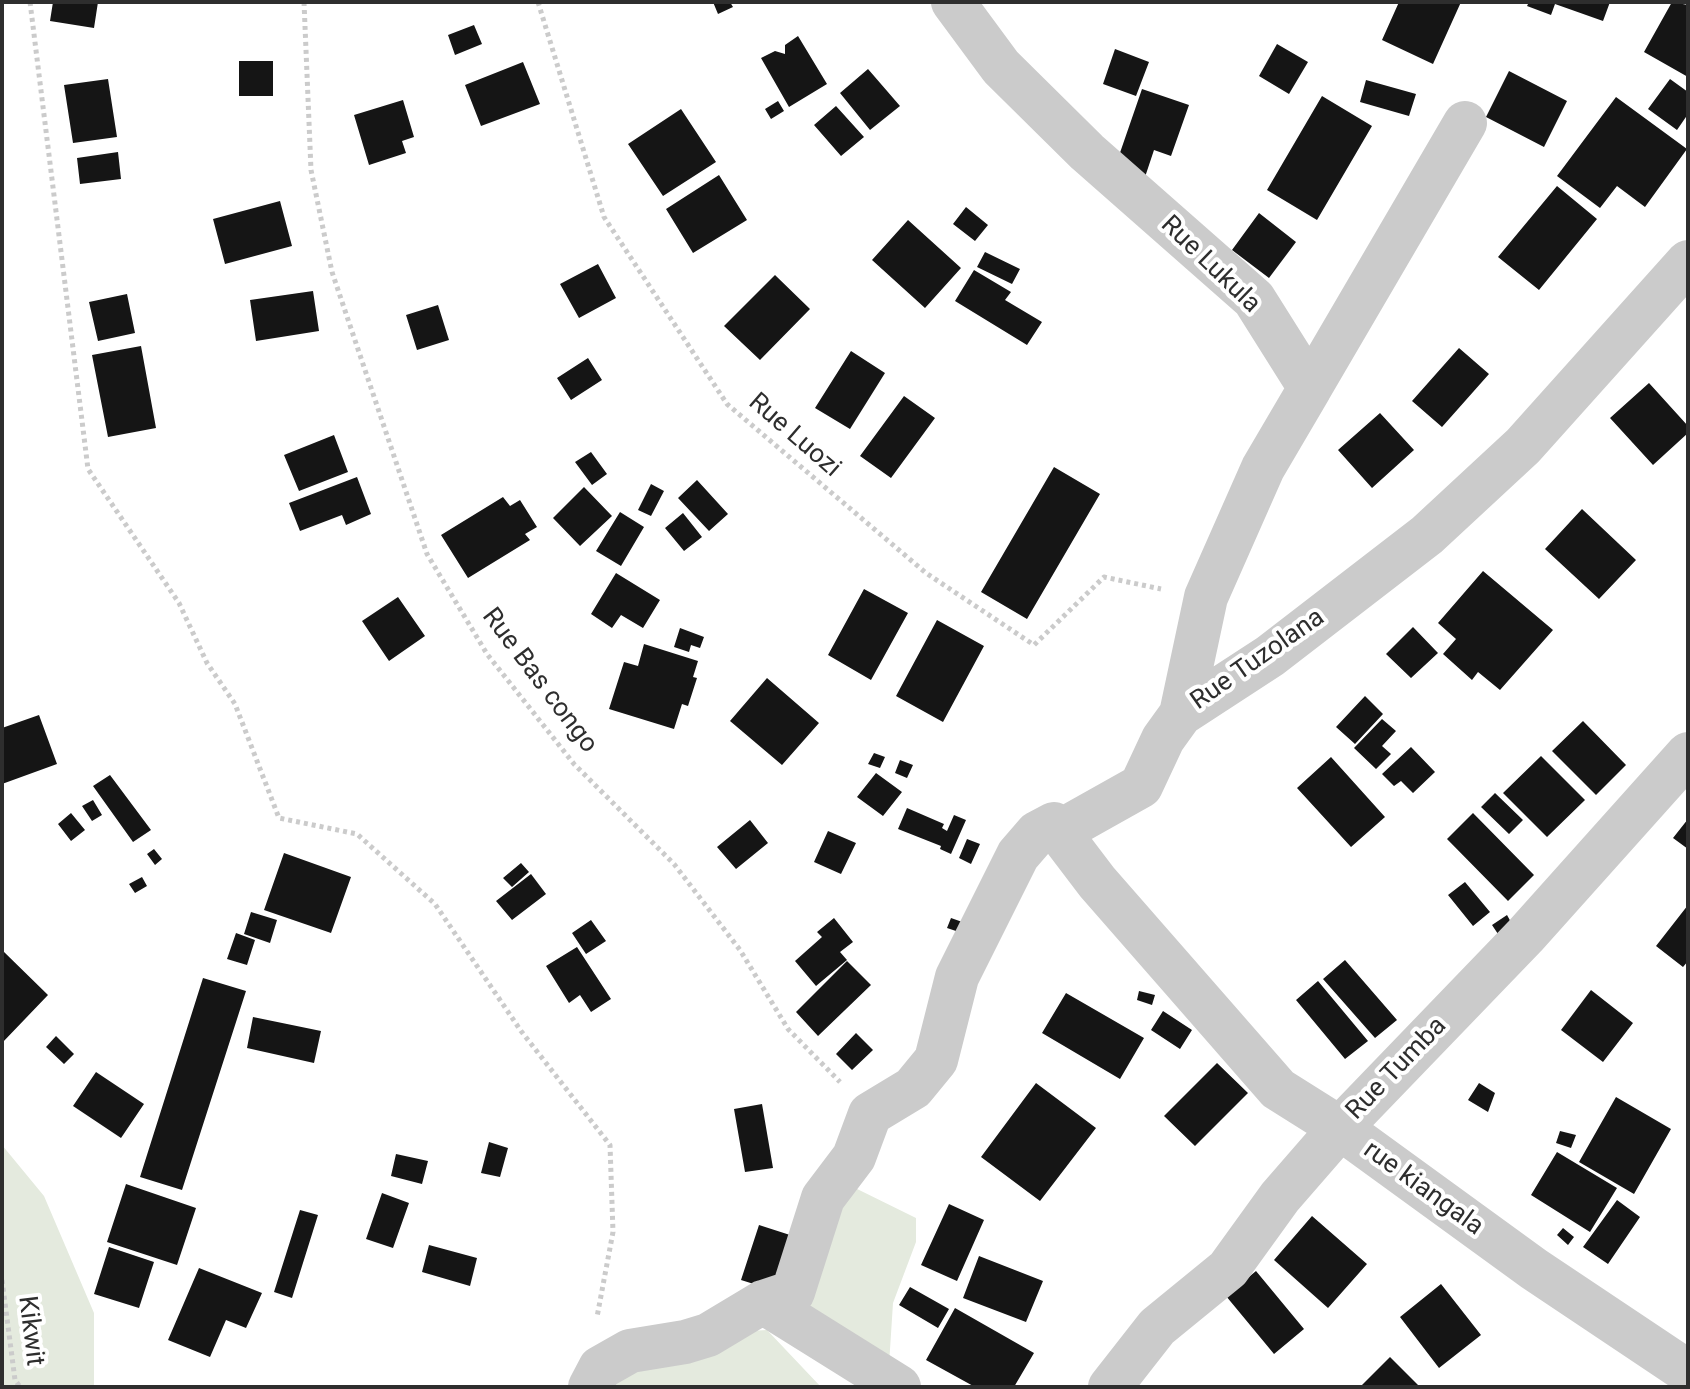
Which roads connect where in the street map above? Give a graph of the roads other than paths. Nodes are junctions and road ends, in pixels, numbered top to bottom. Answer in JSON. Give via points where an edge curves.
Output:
{"nodes":[{"id":1,"x":953,"y":2,"type":"edge"},
{"id":2,"x":1465,"y":123,"type":"dead end"},
{"id":3,"x":1688,"y":262,"type":"edge"},
{"id":4,"x":1310,"y":388,"type":"junction"},
{"id":5,"x":1181,"y":714,"type":"junction"},
{"id":6,"x":1688,"y":754,"type":"edge"},
{"id":7,"x":1059,"y":832,"type":"junction"},
{"id":8,"x":1340,"y":1128,"type":"junction"},
{"id":9,"x":763,"y":1302,"type":"junction"},
{"id":10,"x":1688,"y":1372,"type":"edge"},
{"id":11,"x":595,"y":1377,"type":"edge"},
{"id":12,"x":899,"y":1387,"type":"edge"},
{"id":13,"x":1110,"y":1387,"type":"edge"}],
"edges":[{"from":1,"to":4,"type":"street","name":"Rue Lukula","via":[[1023,89],[1254,299]]},
{"from":2,"to":4,"type":"street"},
{"from":3,"to":5,"type":"street","name":"Rue Tuzolana","via":[[1523,446],[1427,535],[1270,656]]},
{"from":4,"to":5,"type":"street","via":[[1263,468],[1206,597]]},
{"from":5,"to":7,"type":"street","name":"Rue Tuzolana","via":[[1141,786]]},
{"from":6,"to":8,"type":"street","name":"Rue Tumba","via":[[1525,936]]},
{"from":7,"to":8,"type":"street","name":"rue kiangala","via":[[1278,1089]]},
{"from":7,"to":9,"type":"street","name":"Rue Tuzolana","via":[[1054,824],[1037,833],[1018,855],[957,977],[936,1060],[913,1088],[870,1114],[854,1157],[823,1198],[793,1292]]},
{"from":8,"to":10,"type":"street","name":"rue kiangala","via":[[1534,1269]]},
{"from":8,"to":13,"type":"street","name":"Rue Tumba","via":[[1280,1197],[1228,1269],[1157,1327]]},
{"from":9,"to":11,"type":"street","via":[[708,1335],[630,1351]]},
{"from":9,"to":12,"type":"street"}]}
